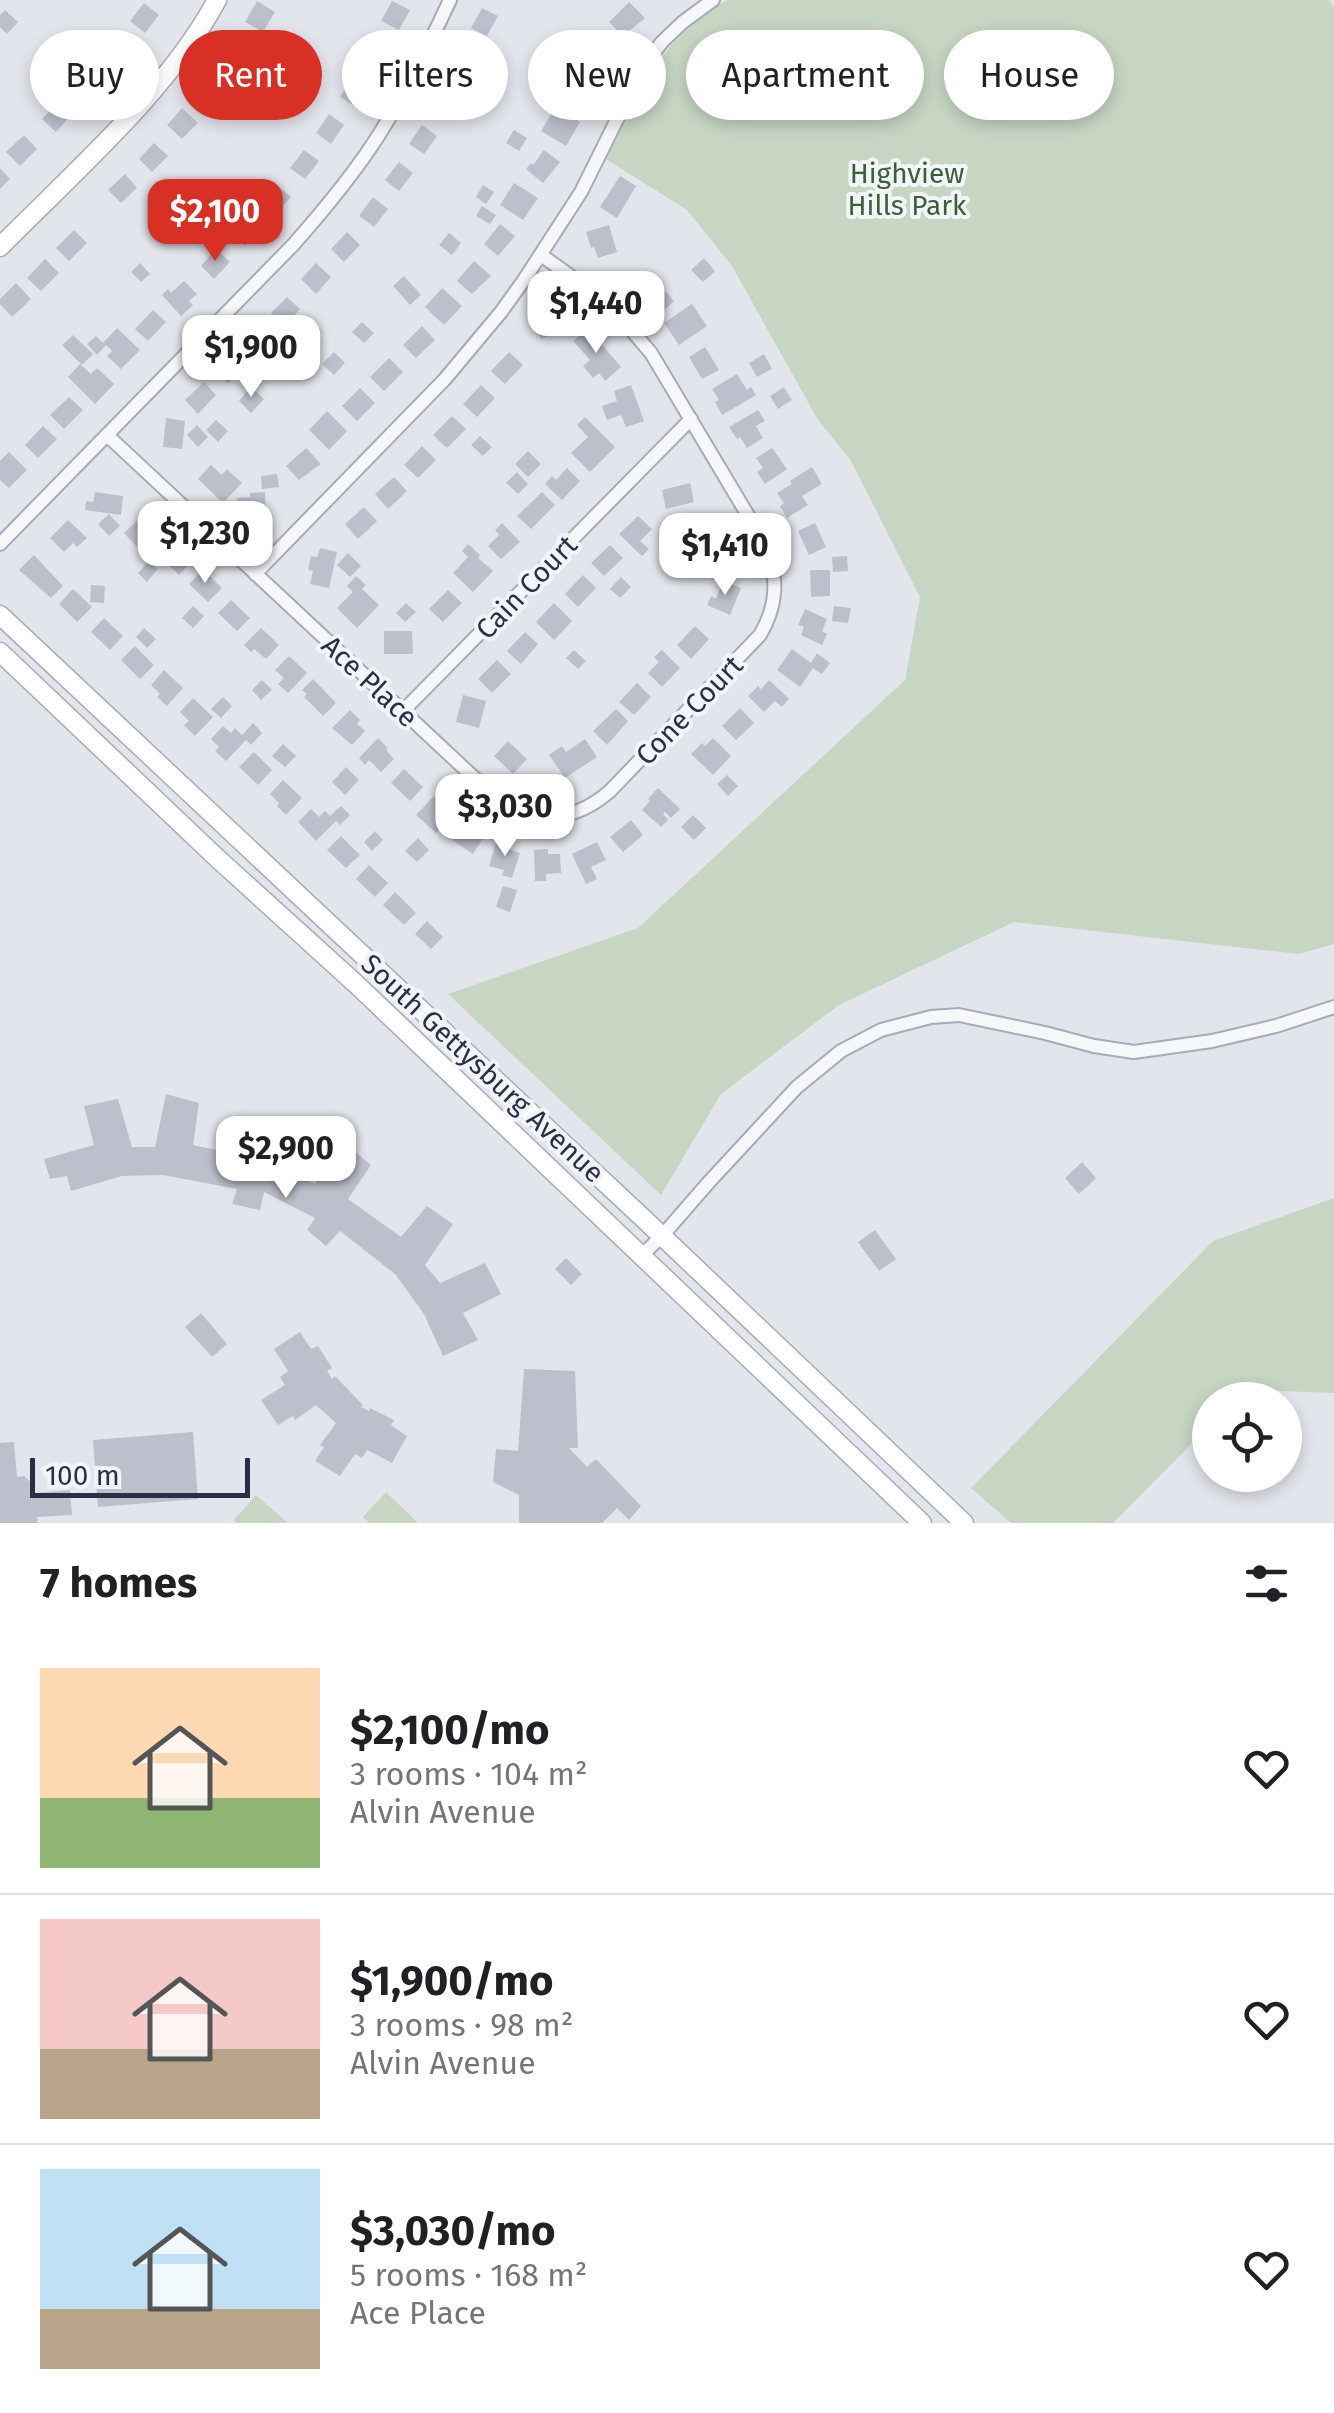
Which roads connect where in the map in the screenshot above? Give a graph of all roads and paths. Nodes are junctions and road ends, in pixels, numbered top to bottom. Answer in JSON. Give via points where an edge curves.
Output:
{"nodes":[{"id":1,"x":218,"y":0,"type":"edge"},
{"id":2,"x":450,"y":0,"type":"edge"},
{"id":3,"x":713,"y":0,"type":"edge"},
{"id":4,"x":0,"y":247,"type":"edge"},
{"id":5,"x":541,"y":255,"type":"junction"},
{"id":6,"x":690,"y":419,"type":"junction"},
{"id":7,"x":108,"y":436,"type":"junction"},
{"id":8,"x":0,"y":544,"type":"edge"},
{"id":9,"x":255,"y":574,"type":"junction"},
{"id":10,"x":0,"y":615,"type":"edge"},
{"id":11,"x":0,"y":652,"type":"edge"},
{"id":12,"x":403,"y":711,"type":"junction"},
{"id":13,"x":558,"y":817,"type":"joint"},
{"id":14,"x":1334,"y":1007,"type":"edge"},
{"id":15,"x":662,"y":1236,"type":"junction"},
{"id":16,"x":642,"y":1255,"type":"junction"},
{"id":17,"x":835,"y":1400,"type":"junction"},
{"id":18,"x":814,"y":1422,"type":"junction"},
{"id":19,"x":922,"y":1523,"type":"edge"},
{"id":20,"x":964,"y":1523,"type":"edge"}],
"edges":[{"from":1,"to":4,"type":"main road","via":[[164,76]]},
{"from":2,"to":7,"type":"street","via":[[380,134],[317,218]]},
{"from":3,"to":5,"type":"street","via":[[644,66]]},
{"from":5,"to":6,"type":"street","via":[[623,320]]},
{"from":5,"to":9,"type":"street","via":[[445,380]]},
{"from":6,"to":12,"type":"street","name":"Cain Court"},
{"from":6,"to":13,"type":"street","name":"Cone Court","via":[[768,549],[776,587],[772,610],[744,654],[610,791]]},
{"from":7,"to":8,"type":"street"},
{"from":7,"to":9,"type":"street","name":"Ace Place"},
{"from":9,"to":12,"type":"street","name":"Ace Place"},
{"from":10,"to":15,"type":"main road","name":"South Gettysburg Avenue"},
{"from":11,"to":16,"type":"main road","name":"South Gettysburg Avenue"},
{"from":12,"to":13,"type":"street","name":"Ace Place","via":[[506,806]]},
{"from":14,"to":15,"type":"street","via":[[1276,1026],[1134,1052],[959,1015],[881,1030],[840,1051],[797,1088]]},
{"from":15,"to":16,"type":"street"},
{"from":15,"to":17,"type":"main road","name":"South Gettysburg Avenue"},
{"from":16,"to":18,"type":"main road","name":"South Gettysburg Avenue"},
{"from":17,"to":18,"type":"street"},
{"from":17,"to":20,"type":"main road","name":"South Gettysburg Avenue"},
{"from":18,"to":19,"type":"main road","name":"South Gettysburg Avenue"}]}
